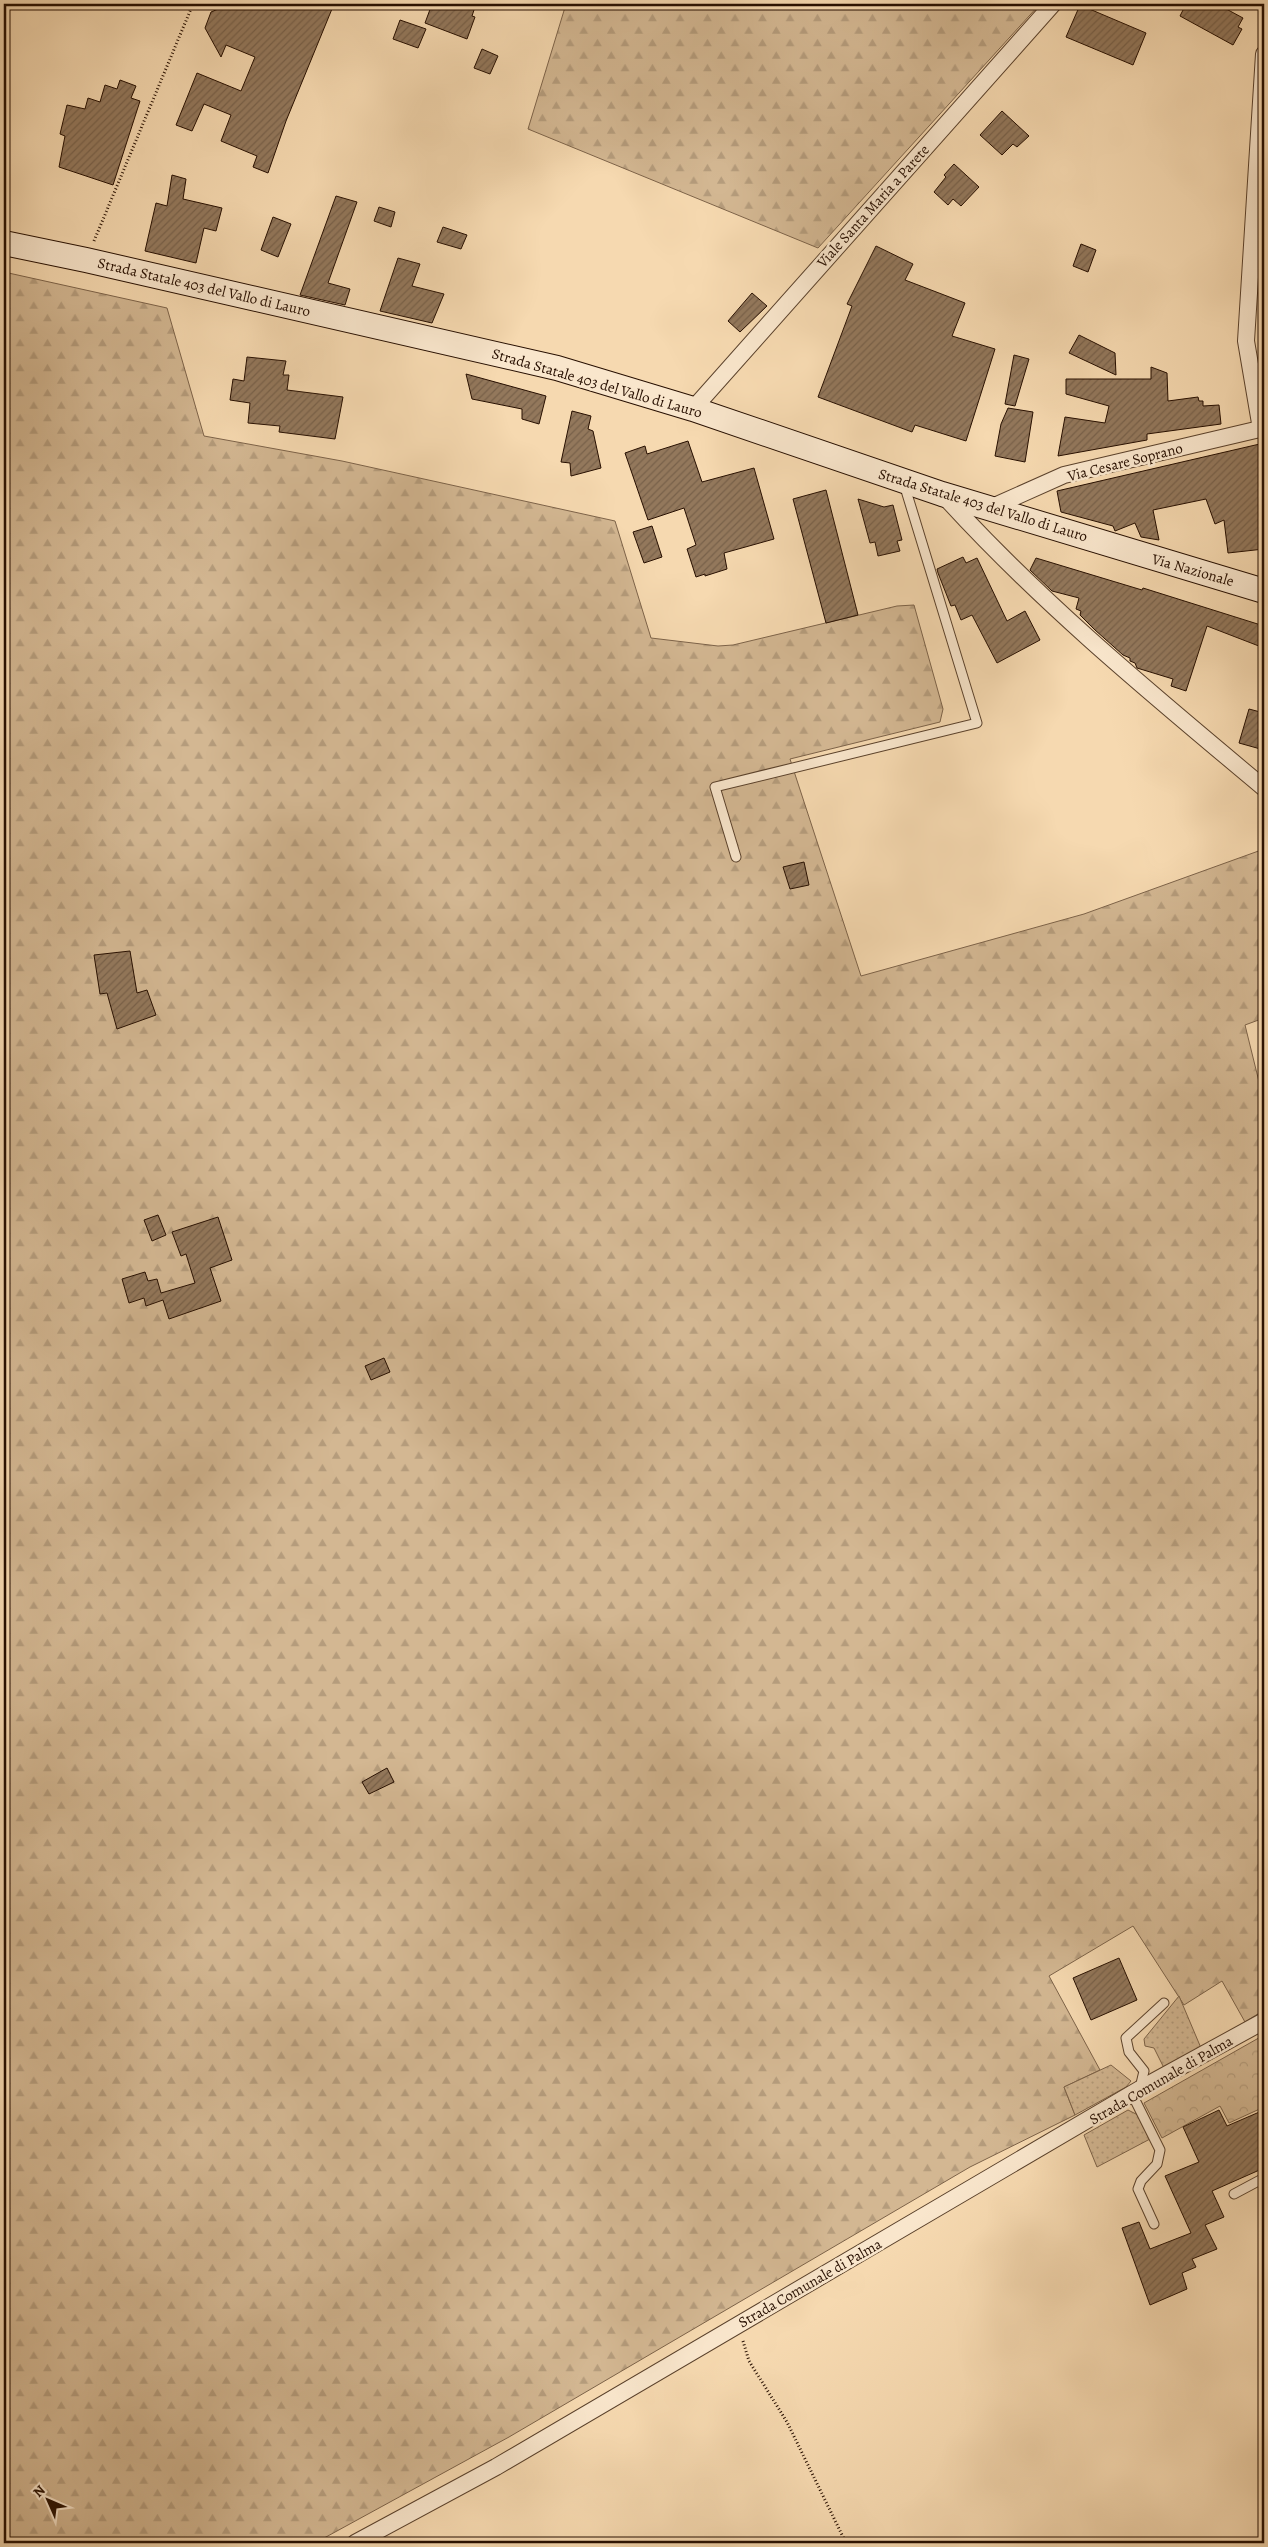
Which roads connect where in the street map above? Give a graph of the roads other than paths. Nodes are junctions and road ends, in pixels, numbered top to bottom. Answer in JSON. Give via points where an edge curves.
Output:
{"nodes":[{"id":1,"x":1053,"y":4,"type":"edge"},
{"id":2,"x":1264,"y":54,"type":"edge"},
{"id":3,"x":4,"y":243,"type":"edge"},
{"id":4,"x":693,"y":409,"type":"junction"},
{"id":5,"x":1262,"y":429,"type":"edge"},
{"id":6,"x":904,"y":482,"type":"junction"},
{"id":7,"x":942,"y":494,"type":"junction"},
{"id":8,"x":990,"y":508,"type":"junction"},
{"id":9,"x":1122,"y":548,"type":"joint"},
{"id":10,"x":1264,"y":590,"type":"edge"},
{"id":11,"x":1264,"y":788,"type":"edge"},
{"id":12,"x":736,"y":857,"type":"dead end"},
{"id":13,"x":1164,"y":2003,"type":"dead end"},
{"id":14,"x":1264,"y":2021,"type":"edge"},
{"id":15,"x":1136,"y":2091,"type":"junction"},
{"id":16,"x":1264,"y":2178,"type":"edge"},
{"id":17,"x":1234,"y":2194,"type":"dead end"},
{"id":18,"x":1154,"y":2224,"type":"dead end"},
{"id":19,"x":355,"y":2543,"type":"edge"}],
"edges":[{"from":1,"to":4,"type":"street","name":"Viale Santa Maria a Parete"},
{"from":2,"to":5,"type":"street","via":[[1246,341]]},
{"from":3,"to":4,"type":"main road","name":"Strada Statale 403 del Vallo di Lauro","via":[[557,368]]},
{"from":4,"to":6,"type":"main road","name":"Strada Statale 403 del Vallo di Lauro"},
{"from":5,"to":8,"type":"street","name":"Via Cesare Soprano","via":[[1064,475]]},
{"from":6,"to":7,"type":"main road","name":"Strada Statale 403 del Vallo di Lauro"},
{"from":6,"to":12,"type":"lane","via":[[977,723],[715,787]]},
{"from":7,"to":8,"type":"main road","name":"Strada Statale 403 del Vallo di Lauro"},
{"from":7,"to":11,"type":"street","via":[[1108,658]]},
{"from":8,"to":9,"type":"main road","name":"Strada Statale 403 del Vallo di Lauro"},
{"from":9,"to":10,"type":"main road","name":"Via Nazionale"},
{"from":13,"to":15,"type":"lane","via":[[1126,2038],[1129,2052],[1144,2071]]},
{"from":14,"to":15,"type":"street","name":"Strada Comunale di Palma"},
{"from":15,"to":18,"type":"lane","via":[[1160,2150],[1157,2164],[1138,2189]]},
{"from":15,"to":19,"type":"street","name":"Strada Comunale di Palma","via":[[496,2467]]},
{"from":16,"to":17,"type":"lane"}]}
